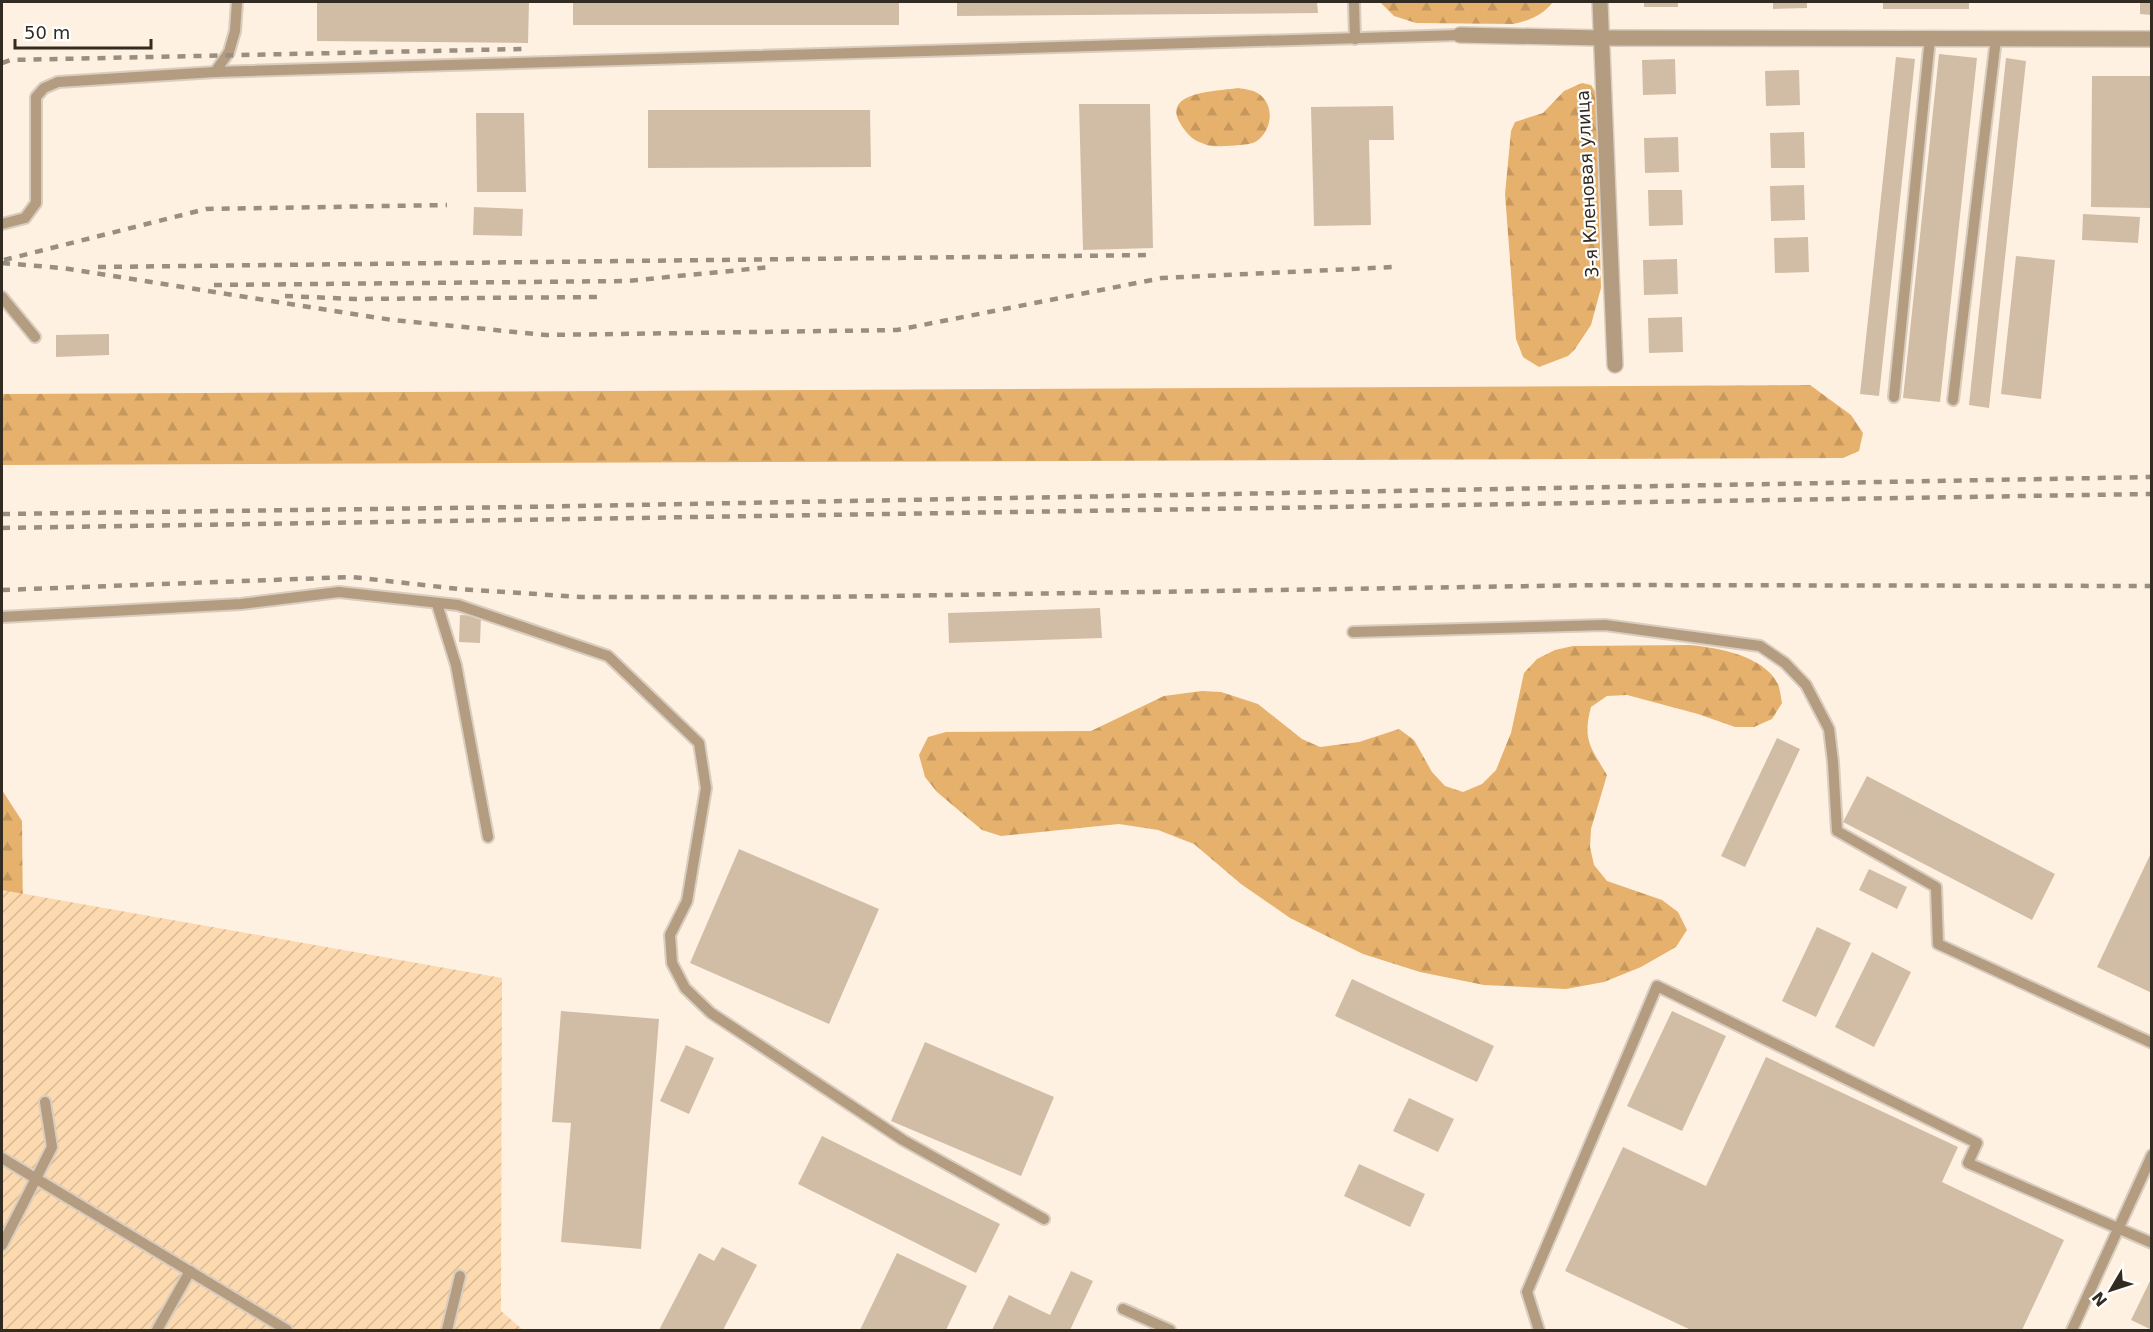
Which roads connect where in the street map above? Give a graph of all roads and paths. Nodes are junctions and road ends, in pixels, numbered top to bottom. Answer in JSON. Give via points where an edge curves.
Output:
{"nodes":[{"id":1,"x":237,"y":2,"type":"edge"},
{"id":2,"x":1354,"y":2,"type":"edge"},
{"id":3,"x":1600,"y":2,"type":"edge"},
{"id":4,"x":1460,"y":35,"type":"joint"},
{"id":5,"x":1600,"y":38,"type":"junction"},
{"id":6,"x":1930,"y":38,"type":"junction"},
{"id":7,"x":1354,"y":39,"type":"junction"},
{"id":8,"x":1996,"y":39,"type":"junction"},
{"id":9,"x":2151,"y":39,"type":"edge"},
{"id":10,"x":215,"y":72,"type":"junction"},
{"id":11,"x":2,"y":224,"type":"edge"},
{"id":12,"x":2,"y":297,"type":"edge"},
{"id":13,"x":35,"y":337,"type":"dead end"},
{"id":14,"x":1615,"y":365,"type":"dead end"},
{"id":15,"x":1894,"y":398,"type":"dead end"},
{"id":16,"x":1953,"y":400,"type":"dead end"},
{"id":17,"x":437,"y":604,"type":"junction"},
{"id":18,"x":2,"y":617,"type":"edge"},
{"id":19,"x":1353,"y":632,"type":"dead end"},
{"id":20,"x":488,"y":837,"type":"dead end"},
{"id":21,"x":2151,"y":1043,"type":"edge"},
{"id":22,"x":45,"y":1102,"type":"dead end"},
{"id":23,"x":2151,"y":1157,"type":"edge"},
{"id":24,"x":2,"y":1158,"type":"edge"},
{"id":25,"x":37,"y":1180,"type":"junction"},
{"id":26,"x":1044,"y":1219,"type":"dead end"},
{"id":27,"x":2118,"y":1228,"type":"junction"},
{"id":28,"x":2151,"y":1243,"type":"edge"},
{"id":29,"x":2,"y":1245,"type":"edge"},
{"id":30,"x":190,"y":1271,"type":"junction"},
{"id":31,"x":460,"y":1276,"type":"dead end"},
{"id":32,"x":1123,"y":1309,"type":"dead end"},
{"id":33,"x":157,"y":1330,"type":"edge"},
{"id":34,"x":287,"y":1330,"type":"edge"},
{"id":35,"x":447,"y":1330,"type":"edge"},
{"id":36,"x":1170,"y":1330,"type":"edge"},
{"id":37,"x":1539,"y":1330,"type":"edge"},
{"id":38,"x":2072,"y":1330,"type":"edge"}],
"edges":[{"from":1,"to":10,"type":"lane","via":[[229,52]]},
{"from":2,"to":7,"type":"lane"},
{"from":3,"to":5,"type":"street","name":"3-я Кленовая улица"},
{"from":4,"to":5,"type":"street"},
{"from":4,"to":7,"type":"lane"},
{"from":5,"to":6,"type":"street"},
{"from":5,"to":14,"type":"street","name":"3-я Кленовая улица"},
{"from":6,"to":8,"type":"street"},
{"from":6,"to":15,"type":"lane"},
{"from":7,"to":10,"type":"lane"},
{"from":8,"to":9,"type":"street"},
{"from":8,"to":16,"type":"lane"},
{"from":10,"to":11,"type":"lane","via":[[58,82],[45,88],[36,97],[36,203],[25,218]]},
{"from":12,"to":13,"type":"lane"},
{"from":17,"to":18,"type":"lane","via":[[339,592],[241,604]]},
{"from":17,"to":20,"type":"lane","via":[[456,665]]},
{"from":17,"to":26,"type":"lane","via":[[458,605],[608,656],[699,743],[706,788],[687,901],[670,935],[672,963],[685,988],[711,1013],[903,1140]]},
{"from":19,"to":21,"type":"lane","via":[[1605,625],[1760,646],[1785,663],[1806,685],[1829,729],[1837,831],[1936,887],[1938,944]]},
{"from":22,"to":25,"type":"lane","via":[[52,1147]]},
{"from":23,"to":27,"type":"lane"},
{"from":24,"to":25,"type":"lane"},
{"from":25,"to":29,"type":"lane"},
{"from":25,"to":30,"type":"lane"},
{"from":27,"to":28,"type":"lane"},
{"from":27,"to":37,"type":"lane","via":[[1968,1163],[1977,1143],[1657,987],[1527,1292]]},
{"from":27,"to":38,"type":"lane"},
{"from":30,"to":33,"type":"lane"},
{"from":30,"to":34,"type":"lane"},
{"from":31,"to":35,"type":"lane"},
{"from":32,"to":36,"type":"lane"}]}
